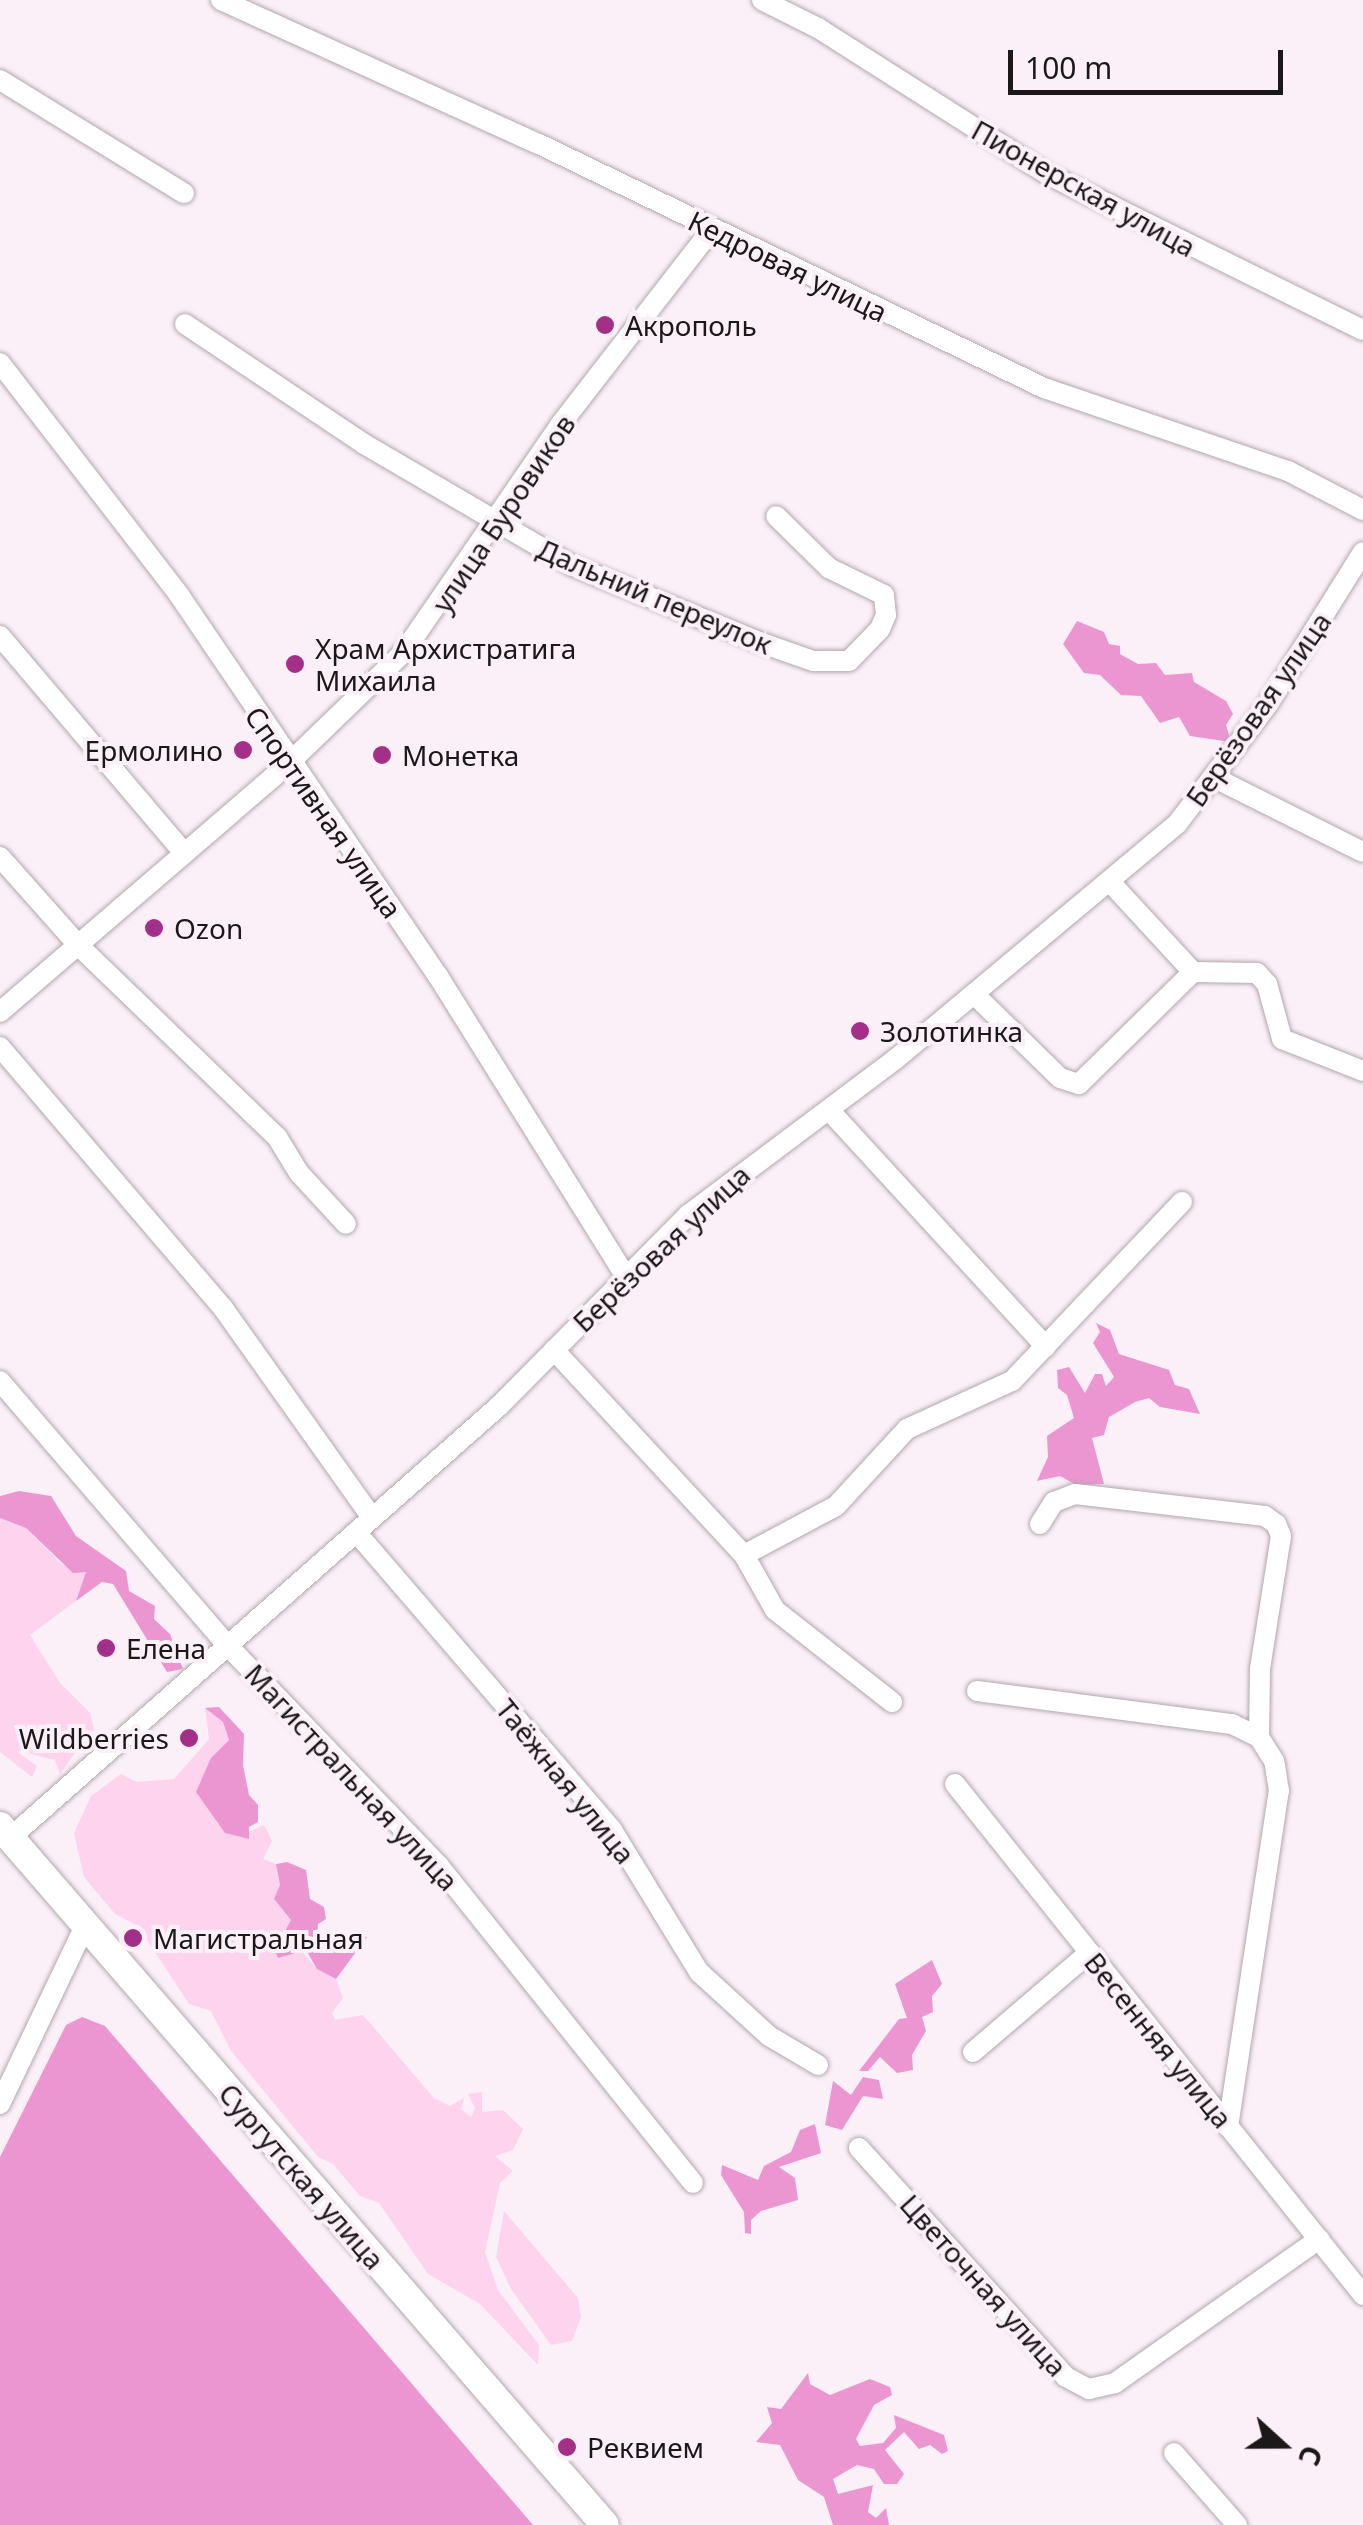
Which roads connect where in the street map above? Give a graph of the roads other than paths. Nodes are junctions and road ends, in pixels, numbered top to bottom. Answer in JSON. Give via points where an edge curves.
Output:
{"nodes":[{"id":1,"x":221,"y":0,"type":"edge"},
{"id":2,"x":762,"y":0,"type":"edge"},
{"id":3,"x":0,"y":80,"type":"edge"},
{"id":4,"x":184,"y":193,"type":"dead end"},
{"id":5,"x":712,"y":229,"type":"junction"},
{"id":6,"x":185,"y":324,"type":"dead end"},
{"id":7,"x":1363,"y":330,"type":"edge"},
{"id":8,"x":0,"y":362,"type":"edge"},
{"id":9,"x":1363,"y":510,"type":"edge"},
{"id":10,"x":776,"y":516,"type":"dead end"},
{"id":11,"x":494,"y":525,"type":"junction"},
{"id":12,"x":1363,"y":552,"type":"edge"},
{"id":13,"x":0,"y":636,"type":"edge"},
{"id":14,"x":288,"y":764,"type":"junction"},
{"id":15,"x":1214,"y":778,"type":"junction"},
{"id":16,"x":183,"y":852,"type":"junction"},
{"id":17,"x":1363,"y":852,"type":"edge"},
{"id":18,"x":0,"y":858,"type":"edge"},
{"id":19,"x":1110,"y":882,"type":"junction"},
{"id":20,"x":78,"y":945,"type":"junction"},
{"id":21,"x":1194,"y":972,"type":"junction"},
{"id":22,"x":974,"y":994,"type":"junction"},
{"id":23,"x":0,"y":1012,"type":"edge"},
{"id":24,"x":0,"y":1047,"type":"edge"},
{"id":25,"x":1363,"y":1071,"type":"edge"},
{"id":26,"x":829,"y":1110,"type":"junction"},
{"id":27,"x":1182,"y":1202,"type":"dead end"},
{"id":28,"x":346,"y":1224,"type":"dead end"},
{"id":29,"x":626,"y":1277,"type":"junction"},
{"id":30,"x":1046,"y":1347,"type":"junction"},
{"id":31,"x":554,"y":1350,"type":"junction"},
{"id":32,"x":0,"y":1381,"type":"edge"},
{"id":33,"x":1040,"y":1524,"type":"dead end"},
{"id":34,"x":364,"y":1525,"type":"junction"},
{"id":35,"x":744,"y":1555,"type":"junction"},
{"id":36,"x":230,"y":1648,"type":"junction"},
{"id":37,"x":977,"y":1691,"type":"dead end"},
{"id":38,"x":892,"y":1702,"type":"dead end"},
{"id":39,"x":1259,"y":1737,"type":"junction"},
{"id":40,"x":955,"y":1784,"type":"dead end"},
{"id":41,"x":5,"y":1832,"type":"edge"},
{"id":42,"x":85,"y":1926,"type":"junction"},
{"id":43,"x":1089,"y":1953,"type":"junction"},
{"id":44,"x":973,"y":2052,"type":"dead end"},
{"id":45,"x":818,"y":2065,"type":"dead end"},
{"id":46,"x":0,"y":2104,"type":"edge"},
{"id":47,"x":1228,"y":2127,"type":"junction"},
{"id":48,"x":859,"y":2148,"type":"dead end"},
{"id":49,"x":692,"y":2183,"type":"dead end"},
{"id":50,"x":1319,"y":2240,"type":"junction"},
{"id":51,"x":1363,"y":2295,"type":"edge"},
{"id":52,"x":1174,"y":2453,"type":"dead end"},
{"id":53,"x":605,"y":2525,"type":"edge"},
{"id":54,"x":1237,"y":2525,"type":"edge"}],
"edges":[{"from":1,"to":5,"type":"street","name":"Кедровая улица"},
{"from":2,"to":7,"type":"street","name":"Пионерская улица","via":[[818,28],[1049,176]]},
{"from":3,"to":4,"type":"street"},
{"from":5,"to":9,"type":"street","name":"Кедровая улица","via":[[1044,388],[1134,424],[1288,471]]},
{"from":5,"to":11,"type":"street","name":"улица Буровиков","via":[[560,425]]},
{"from":6,"to":11,"type":"street","name":"Дальний переулок"},
{"from":8,"to":14,"type":"street","name":"Спортивная улица","via":[[179,595]]},
{"from":10,"to":11,"type":"street","name":"Дальний переулок","via":[[828,568],[884,595],[880,629],[849,661],[814,661],[759,642],[571,565]]},
{"from":11,"to":14,"type":"street","name":"улица Буровиков","via":[[402,654]]},
{"from":12,"to":15,"type":"street","name":"Берёзовая улица"},
{"from":13,"to":16,"type":"street"},
{"from":14,"to":16,"type":"street","name":"улица Буровиков"},
{"from":14,"to":29,"type":"street","name":"Спортивная улица","via":[[438,976]]},
{"from":15,"to":17,"type":"street"},
{"from":15,"to":19,"type":"street","name":"Берёзовая улица","via":[[1177,824]]},
{"from":16,"to":20,"type":"street","name":"улица Буровиков"},
{"from":18,"to":20,"type":"street"},
{"from":19,"to":21,"type":"street"},
{"from":19,"to":22,"type":"street","name":"Берёзовая улица"},
{"from":20,"to":23,"type":"street","name":"улица Буровиков"},
{"from":20,"to":28,"type":"street","via":[[222,1080]]},
{"from":21,"to":22,"type":"street","via":[[1079,1084],[1060,1078]]},
{"from":21,"to":25,"type":"street","via":[[1256,973],[1268,984],[1282,1038]]},
{"from":22,"to":26,"type":"street","name":"Берёзовая улица"},
{"from":24,"to":34,"type":"street","name":"Таёжная улица","via":[[223,1308]]},
{"from":26,"to":29,"type":"street","name":"Берёзовая улица","via":[[738,1172]]},
{"from":26,"to":30,"type":"street"},
{"from":27,"to":30,"type":"street"},
{"from":29,"to":31,"type":"street","name":"Берёзовая улица"},
{"from":30,"to":35,"type":"street","via":[[988,1396],[907,1429],[821,1516]]},
{"from":31,"to":34,"type":"street","name":"Берёзовая улица"},
{"from":31,"to":35,"type":"street"},
{"from":32,"to":36,"type":"street","name":"Магистральная улица"},
{"from":33,"to":39,"type":"street","via":[[1054,1502],[1075,1494],[1265,1516],[1276,1524],[1281,1536],[1260,1669]]},
{"from":34,"to":36,"type":"street","name":"Берёзовая улица"},
{"from":34,"to":45,"type":"street","name":"Таёжная улица","via":[[612,1830],[699,1972],[769,2036]]},
{"from":35,"to":38,"type":"street","via":[[775,1610]]},
{"from":36,"to":41,"type":"street","name":"Берёзовая улица"},
{"from":36,"to":49,"type":"street","name":"Магистральная улица","via":[[439,1866]]},
{"from":37,"to":39,"type":"street","via":[[1232,1724]]},
{"from":39,"to":47,"type":"street","via":[[1274,1761],[1279,1791]]},
{"from":40,"to":43,"type":"street","name":"Весенняя улица"},
{"from":41,"to":42,"type":"main road","name":"Сургутская улица"},
{"from":42,"to":46,"type":"street"},
{"from":42,"to":53,"type":"main road","name":"Сургутская улица"},
{"from":43,"to":44,"type":"street"},
{"from":43,"to":47,"type":"street","name":"Весенняя улица"},
{"from":47,"to":50,"type":"street","name":"Весенняя улица"},
{"from":48,"to":50,"type":"street","name":"Цветочная улица","via":[[1066,2377],[1089,2389],[1115,2383]]},
{"from":50,"to":51,"type":"street","name":"Весенняя улица"},
{"from":52,"to":54,"type":"street"}]}
